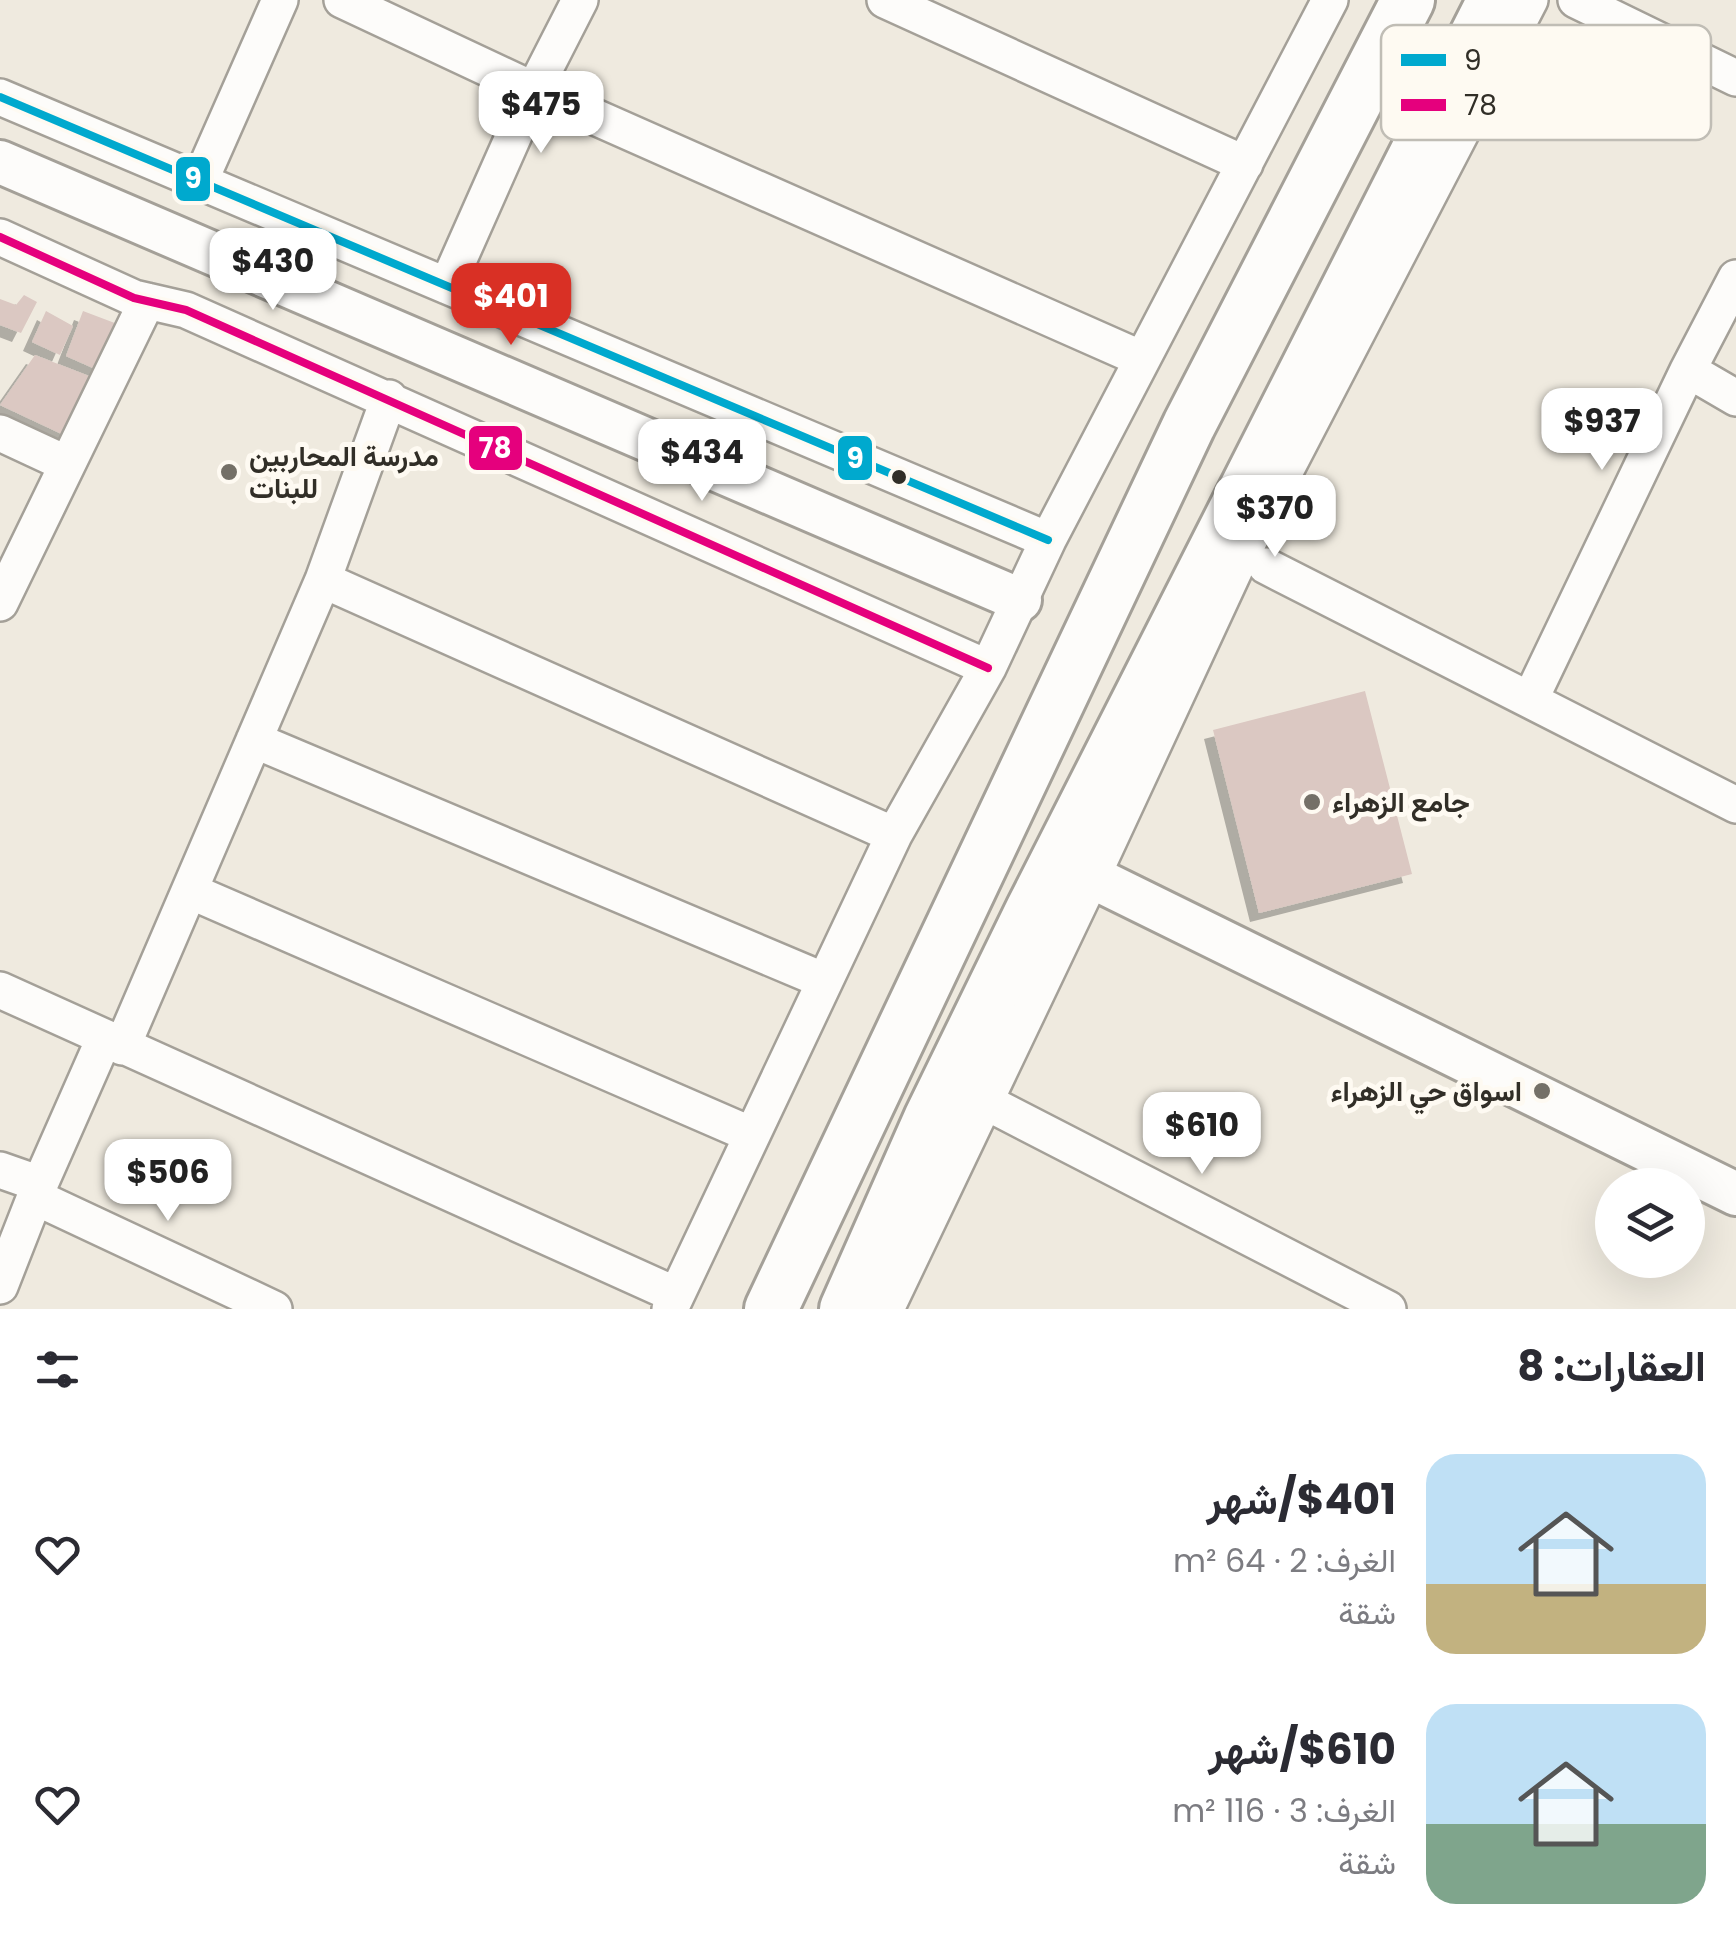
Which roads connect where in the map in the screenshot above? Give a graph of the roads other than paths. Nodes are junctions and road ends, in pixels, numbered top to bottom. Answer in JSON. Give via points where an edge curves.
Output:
{"nodes":[{"id":1,"x":280,"y":0,"type":"edge"},
{"id":2,"x":342,"y":0,"type":"edge"},
{"id":3,"x":580,"y":0,"type":"edge"},
{"id":4,"x":885,"y":0,"type":"edge"},
{"id":5,"x":1330,"y":0,"type":"edge"},
{"id":6,"x":1494,"y":0,"type":"edge"},
{"id":7,"x":1530,"y":0,"type":"edge"},
{"id":8,"x":1576,"y":0,"type":"edge"},
{"id":9,"x":1481,"y":25,"type":"edge"},
{"id":10,"x":1514,"y":25,"type":"edge"},
{"id":11,"x":1627,"y":25,"type":"edge"},
{"id":12,"x":1381,"y":51,"type":"edge"},
{"id":13,"x":1711,"y":66,"type":"edge"},
{"id":14,"x":1736,"y":78,"type":"edge"},
{"id":15,"x":534,"y":90,"type":"junction"},
{"id":16,"x":0,"y":97,"type":"edge"},
{"id":17,"x":1437,"y":140,"type":"edge"},
{"id":18,"x":1440,"y":140,"type":"edge"},
{"id":19,"x":1434,"y":149,"type":"junction"},
{"id":20,"x":0,"y":162,"type":"edge"},
{"id":21,"x":1244,"y":164,"type":"junction"},
{"id":22,"x":200,"y":182,"type":"junction"},
{"id":23,"x":0,"y":237,"type":"edge"},
{"id":24,"x":1736,"y":278,"type":"edge"},
{"id":25,"x":448,"y":286,"type":"junction"},
{"id":26,"x":147,"y":301,"type":"junction"},
{"id":27,"x":1142,"y":359,"type":"junction"},
{"id":28,"x":1688,"y":370,"type":"junction"},
{"id":29,"x":388,"y":398,"type":"junction"},
{"id":30,"x":1736,"y":398,"type":"edge"},
{"id":31,"x":0,"y":433,"type":"edge"},
{"id":32,"x":67,"y":464,"type":"junction"},
{"id":33,"x":1048,"y":540,"type":"junction"},
{"id":34,"x":1266,"y":566,"type":"dead end"},
{"id":35,"x":322,"y":580,"type":"junction"},
{"id":36,"x":1020,"y":600,"type":"junction"},
{"id":37,"x":0,"y":603,"type":"edge"},
{"id":38,"x":988,"y":668,"type":"junction"},
{"id":39,"x":1530,"y":700,"type":"junction"},
{"id":40,"x":254,"y":740,"type":"junction"},
{"id":41,"x":1736,"y":804,"type":"edge"},
{"id":42,"x":894,"y":835,"type":"junction"},
{"id":43,"x":1092,"y":877,"type":"junction"},
{"id":44,"x":190,"y":891,"type":"junction"},
{"id":45,"x":825,"y":981,"type":"junction"},
{"id":46,"x":0,"y":990,"type":"edge"},
{"id":47,"x":113,"y":1043,"type":"junction"},
{"id":48,"x":961,"y":1121,"type":"junction"},
{"id":49,"x":752,"y":1135,"type":"junction"},
{"id":50,"x":0,"y":1170,"type":"edge"},
{"id":51,"x":37,"y":1191,"type":"junction"},
{"id":52,"x":1736,"y":1194,"type":"edge"},
{"id":53,"x":0,"y":1286,"type":"edge"},
{"id":54,"x":673,"y":1302,"type":"edge"},
{"id":55,"x":274,"y":1309,"type":"edge"},
{"id":56,"x":771,"y":1309,"type":"edge"},
{"id":57,"x":846,"y":1309,"type":"edge"},
{"id":58,"x":886,"y":1309,"type":"edge"},
{"id":59,"x":1388,"y":1309,"type":"edge"}],
"edges":[{"from":1,"to":22,"type":"street"},
{"from":2,"to":15,"type":"street"},
{"from":3,"to":15,"type":"street"},
{"from":4,"to":21,"type":"street"},
{"from":5,"to":21,"type":"street"},
{"from":6,"to":9,"type":"main road"},
{"from":7,"to":10,"type":"street"},
{"from":8,"to":11,"type":"street"},
{"from":12,"to":56,"type":"main road","via":[[1172,460]]},
{"from":13,"to":14,"type":"street"},
{"from":15,"to":25,"type":"street"},
{"from":15,"to":27,"type":"street"},
{"from":16,"to":22,"type":"street"},
{"from":17,"to":19,"type":"main road"},
{"from":18,"to":19,"type":"street"},
{"from":19,"to":43,"type":"street"},
{"from":19,"to":48,"type":"main road","via":[[1032,910]]},
{"from":20,"to":36,"type":"street"},
{"from":21,"to":27,"type":"street"},
{"from":22,"to":25,"type":"street"},
{"from":23,"to":26,"type":"street"},
{"from":24,"to":28,"type":"street"},
{"from":25,"to":33,"type":"street"},
{"from":26,"to":29,"type":"street","via":[[186,310]]},
{"from":26,"to":32,"type":"street"},
{"from":27,"to":33,"type":"street"},
{"from":28,"to":30,"type":"street"},
{"from":28,"to":39,"type":"street"},
{"from":29,"to":35,"type":"street"},
{"from":29,"to":38,"type":"street"},
{"from":31,"to":32,"type":"street"},
{"from":32,"to":37,"type":"street"},
{"from":33,"to":36,"type":"street"},
{"from":34,"to":39,"type":"street"},
{"from":35,"to":40,"type":"street"},
{"from":35,"to":42,"type":"street"},
{"from":36,"to":38,"type":"street"},
{"from":38,"to":42,"type":"street"},
{"from":39,"to":41,"type":"street"},
{"from":40,"to":44,"type":"street"},
{"from":40,"to":45,"type":"street"},
{"from":42,"to":45,"type":"street"},
{"from":43,"to":48,"type":"street"},
{"from":43,"to":52,"type":"street"},
{"from":44,"to":47,"type":"street"},
{"from":44,"to":49,"type":"street"},
{"from":45,"to":49,"type":"street"},
{"from":46,"to":47,"type":"street"},
{"from":47,"to":51,"type":"street"},
{"from":47,"to":54,"type":"street"},
{"from":48,"to":57,"type":"main road"},
{"from":48,"to":58,"type":"street"},
{"from":48,"to":59,"type":"street"},
{"from":49,"to":54,"type":"street"},
{"from":50,"to":51,"type":"street"},
{"from":51,"to":53,"type":"street"},
{"from":51,"to":55,"type":"street"}]}
